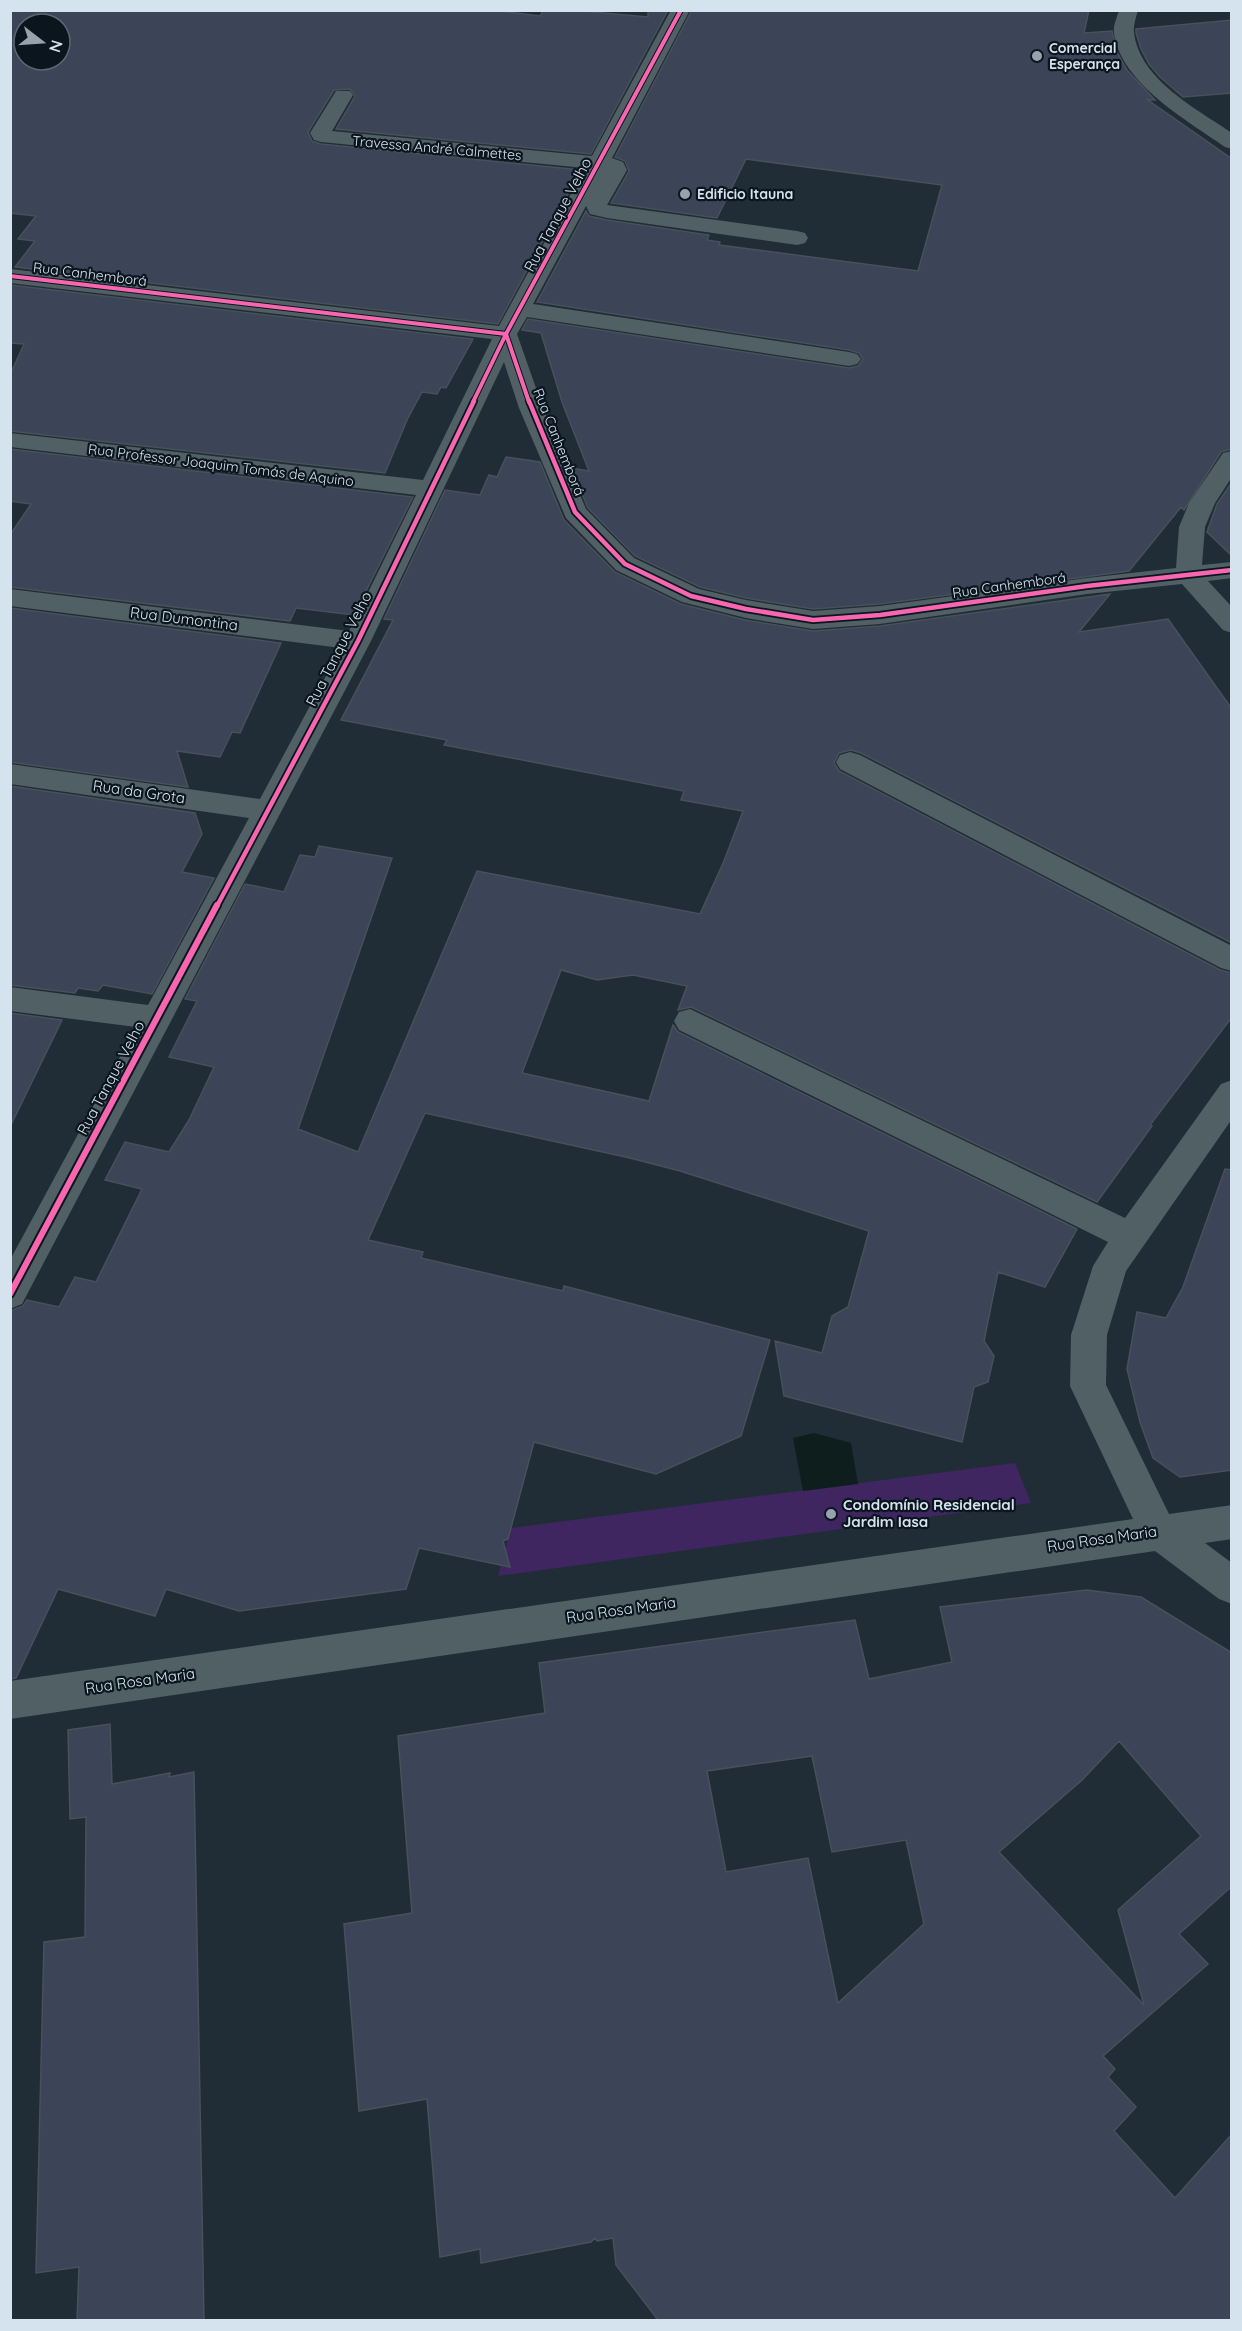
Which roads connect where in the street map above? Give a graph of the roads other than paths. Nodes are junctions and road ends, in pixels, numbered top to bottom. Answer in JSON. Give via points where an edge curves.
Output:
{"nodes":[{"id":1,"x":1129,"y":10,"type":"edge"},
{"id":2,"x":673,"y":12,"type":"edge"},
{"id":3,"x":343,"y":95,"type":"dead end"},
{"id":4,"x":1232,"y":143,"type":"edge"},
{"id":5,"x":600,"y":163,"type":"junction"},
{"id":6,"x":797,"y":238,"type":"dead end"},
{"id":7,"x":10,"y":276,"type":"edge"},
{"id":8,"x":520,"y":309,"type":"junction"},
{"id":9,"x":506,"y":334,"type":"junction"},
{"id":10,"x":849,"y":359,"type":"dead end"},
{"id":11,"x":10,"y":440,"type":"edge"},
{"id":12,"x":1232,"y":458,"type":"edge"},
{"id":13,"x":432,"y":489,"type":"junction"},
{"id":14,"x":1232,"y":570,"type":"edge"},
{"id":15,"x":1188,"y":575,"type":"junction"},
{"id":16,"x":10,"y":597,"type":"edge"},
{"id":17,"x":1232,"y":624,"type":"edge"},
{"id":18,"x":358,"y":641,"type":"junction"},
{"id":19,"x":850,"y":762,"type":"dead end"},
{"id":20,"x":10,"y":774,"type":"edge"},
{"id":21,"x":267,"y":810,"type":"junction"},
{"id":22,"x":1232,"y":960,"type":"edge"},
{"id":23,"x":10,"y":999,"type":"edge"},
{"id":24,"x":157,"y":1018,"type":"junction"},
{"id":25,"x":690,"y":1021,"type":"dead end"},
{"id":26,"x":1232,"y":1093,"type":"edge"},
{"id":27,"x":1129,"y":1236,"type":"junction"},
{"id":28,"x":10,"y":1294,"type":"edge"},
{"id":29,"x":1232,"y":1522,"type":"edge"},
{"id":30,"x":1158,"y":1531,"type":"junction"},
{"id":31,"x":1232,"y":1586,"type":"edge"},
{"id":32,"x":10,"y":1700,"type":"edge"}],
"edges":[{"from":1,"to":4,"type":"street","via":[[1124,32],[1131,55],[1153,85]]},
{"from":2,"to":5,"type":"street","name":"Rua Tanque Velho"},
{"from":3,"to":5,"type":"street","name":"Travessa André Calmettes","via":[[321,136]]},
{"from":5,"to":6,"type":"street","via":[[616,166],[596,203],[598,209],[607,213]]},
{"from":5,"to":8,"type":"street","name":"Rua Tanque Velho"},
{"from":7,"to":9,"type":"street","name":"Rua Canhemborá"},
{"from":8,"to":9,"type":"street","name":"Rua Tanque Velho"},
{"from":8,"to":10,"type":"street"},
{"from":9,"to":13,"type":"street","name":"Rua Tanque Velho"},
{"from":9,"to":15,"type":"street","name":"Rua Canhemborá","via":[[531,408],[575,513],[625,564],[691,596],[813,620],[880,615]]},
{"from":11,"to":13,"type":"street","name":"Rua Professor Joaquim Tomás de Aquino"},
{"from":12,"to":15,"type":"street","via":[[1202,503],[1192,527]]},
{"from":13,"to":18,"type":"street","name":"Rua Tanque Velho"},
{"from":14,"to":15,"type":"street","name":"Rua Canhemborá"},
{"from":15,"to":17,"type":"street"},
{"from":16,"to":18,"type":"street","name":"Rua Dumontina"},
{"from":18,"to":21,"type":"street","name":"Rua Tanque Velho"},
{"from":19,"to":22,"type":"street"},
{"from":20,"to":21,"type":"street","name":"Rua da Grota"},
{"from":21,"to":24,"type":"street","name":"Rua Tanque Velho"},
{"from":23,"to":24,"type":"street"},
{"from":24,"to":28,"type":"street","name":"Rua Tanque Velho"},
{"from":25,"to":27,"type":"street"},
{"from":26,"to":27,"type":"street"},
{"from":27,"to":30,"type":"street","via":[[1110,1266],[1089,1335],[1088,1386]]},
{"from":29,"to":30,"type":"street","name":"Rua Rosa Maria"},
{"from":30,"to":31,"type":"street"},
{"from":30,"to":32,"type":"street","name":"Rua Rosa Maria"}]}
